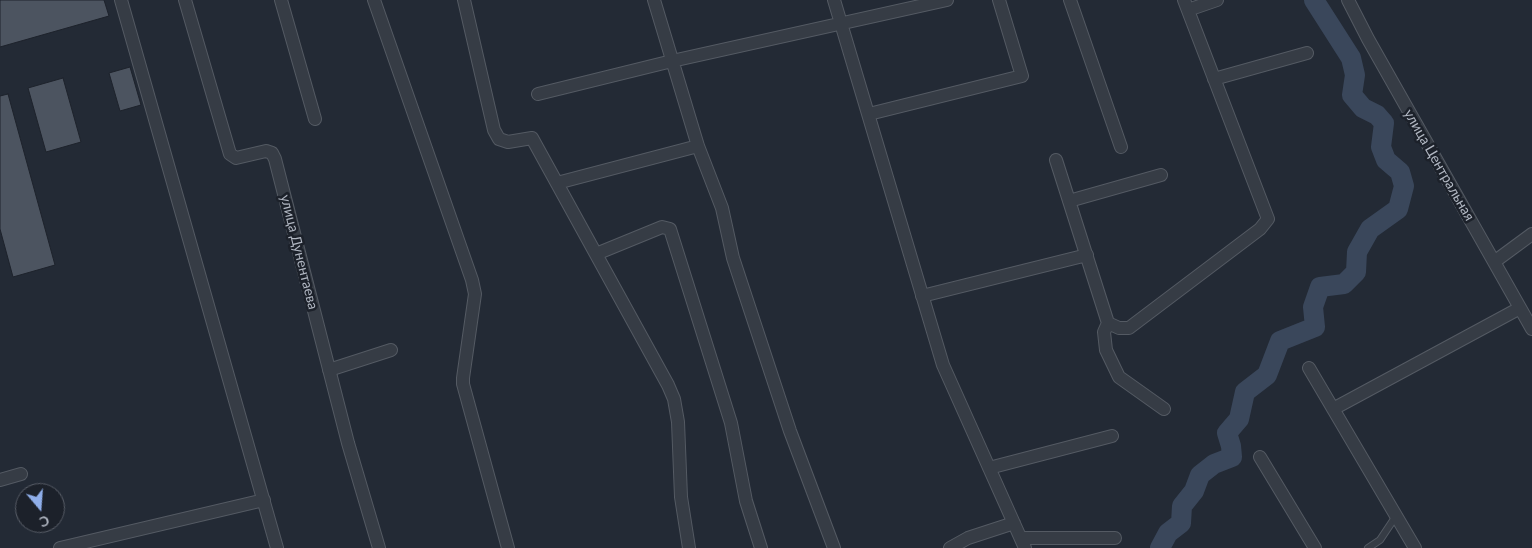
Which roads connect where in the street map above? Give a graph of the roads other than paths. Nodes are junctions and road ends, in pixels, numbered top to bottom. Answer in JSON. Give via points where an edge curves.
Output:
{"nodes":[{"id":1,"x":121,"y":0,"type":"edge"},
{"id":2,"x":185,"y":0,"type":"edge"},
{"id":3,"x":281,"y":0,"type":"edge"},
{"id":4,"x":374,"y":0,"type":"edge"},
{"id":5,"x":464,"y":0,"type":"edge"},
{"id":6,"x":654,"y":0,"type":"edge"},
{"id":7,"x":834,"y":0,"type":"edge"},
{"id":8,"x":947,"y":0,"type":"edge"},
{"id":9,"x":999,"y":0,"type":"edge"},
{"id":10,"x":1070,"y":0,"type":"edge"},
{"id":11,"x":1217,"y":0,"type":"edge"},
{"id":12,"x":1348,"y":0,"type":"edge"},
{"id":13,"x":1186,"y":5,"type":"edge"},
{"id":14,"x":841,"y":23,"type":"junction"},
{"id":15,"x":1307,"y":53,"type":"dead end"},
{"id":16,"x":672,"y":61,"type":"junction"},
{"id":17,"x":1214,"y":79,"type":"junction"},
{"id":18,"x":538,"y":94,"type":"dead end"},
{"id":19,"x":869,"y":114,"type":"junction"},
{"id":20,"x":315,"y":119,"type":"dead end"},
{"id":21,"x":698,"y":146,"type":"junction"},
{"id":22,"x":1121,"y":147,"type":"dead end"},
{"id":23,"x":1056,"y":160,"type":"dead end"},
{"id":24,"x":1161,"y":175,"type":"dead end"},
{"id":25,"x":557,"y":183,"type":"junction"},
{"id":26,"x":1069,"y":201,"type":"junction"},
{"id":27,"x":1532,"y":234,"type":"edge"},
{"id":28,"x":596,"y":254,"type":"junction"},
{"id":29,"x":1087,"y":255,"type":"junction"},
{"id":30,"x":1494,"y":262,"type":"junction"},
{"id":31,"x":922,"y":296,"type":"junction"},
{"id":32,"x":1520,"y":308,"type":"junction"},
{"id":33,"x":1108,"y":323,"type":"junction"},
{"id":34,"x":1532,"y":329,"type":"edge"},
{"id":35,"x":391,"y":350,"type":"dead end"},
{"id":36,"x":1309,"y":368,"type":"dead end"},
{"id":37,"x":329,"y":370,"type":"junction"},
{"id":38,"x":1164,"y":409,"type":"dead end"},
{"id":39,"x":1333,"y":409,"type":"junction"},
{"id":40,"x":1112,"y":436,"type":"dead end"},
{"id":41,"x":1260,"y":456,"type":"dead end"},
{"id":42,"x":989,"y":468,"type":"junction"},
{"id":43,"x":20,"y":474,"type":"dead end"},
{"id":44,"x":0,"y":480,"type":"edge"},
{"id":45,"x":264,"y":500,"type":"junction"},
{"id":46,"x":1396,"y":516,"type":"junction"},
{"id":47,"x":1014,"y":523,"type":"junction"},
{"id":48,"x":1115,"y":538,"type":"dead end"},
{"id":49,"x":1023,"y":543,"type":"edge"},
{"id":50,"x":60,"y":548,"type":"edge"},
{"id":51,"x":277,"y":548,"type":"edge"},
{"id":52,"x":379,"y":548,"type":"edge"},
{"id":53,"x":508,"y":548,"type":"edge"},
{"id":54,"x":689,"y":548,"type":"edge"},
{"id":55,"x":761,"y":548,"type":"edge"},
{"id":56,"x":834,"y":548,"type":"edge"},
{"id":57,"x":950,"y":548,"type":"edge"},
{"id":58,"x":1315,"y":548,"type":"edge"},
{"id":59,"x":1368,"y":548,"type":"edge"},
{"id":60,"x":1415,"y":548,"type":"edge"}],
"edges":[{"from":1,"to":45,"type":"street"},
{"from":2,"to":37,"type":"street","name":"улица Дунентаева","via":[[230,154],[236,158],[266,151],[275,159]]},
{"from":3,"to":20,"type":"street"},
{"from":4,"to":53,"type":"street","via":[[475,294],[463,384]]},
{"from":5,"to":25,"type":"street","via":[[494,130],[499,139],[508,142],[532,138]]},
{"from":6,"to":16,"type":"street"},
{"from":7,"to":14,"type":"street"},
{"from":8,"to":14,"type":"street"},
{"from":9,"to":19,"type":"street","via":[[1022,76]]},
{"from":10,"to":22,"type":"street"},
{"from":11,"to":13,"type":"street"},
{"from":12,"to":30,"type":"street","name":"улица Центральная"},
{"from":13,"to":17,"type":"street"},
{"from":14,"to":16,"type":"street"},
{"from":14,"to":19,"type":"street"},
{"from":15,"to":17,"type":"street"},
{"from":16,"to":18,"type":"street"},
{"from":16,"to":21,"type":"street"},
{"from":17,"to":33,"type":"street","via":[[1268,219],[1260,229],[1129,328]]},
{"from":19,"to":31,"type":"street"},
{"from":21,"to":25,"type":"street"},
{"from":21,"to":56,"type":"street","via":[[722,208],[733,258],[790,431]]},
{"from":23,"to":26,"type":"street"},
{"from":24,"to":26,"type":"street"},
{"from":25,"to":28,"type":"street"},
{"from":26,"to":29,"type":"street"},
{"from":27,"to":30,"type":"street"},
{"from":28,"to":54,"type":"street","via":[[674,399],[681,497]]},
{"from":28,"to":55,"type":"street","via":[[662,227],[670,229],[731,423],[746,501]]},
{"from":29,"to":31,"type":"street"},
{"from":29,"to":33,"type":"street"},
{"from":30,"to":32,"type":"street","name":"улица Центральная"},
{"from":31,"to":42,"type":"street","via":[[943,366]]},
{"from":32,"to":34,"type":"street","name":"улица Центральная"},
{"from":32,"to":39,"type":"street"},
{"from":33,"to":38,"type":"street","via":[[1104,332],[1106,350],[1119,377]]},
{"from":35,"to":37,"type":"street"},
{"from":36,"to":39,"type":"street"},
{"from":37,"to":52,"type":"street","name":"улица Дунентаева"},
{"from":39,"to":46,"type":"street"},
{"from":40,"to":42,"type":"street"},
{"from":41,"to":58,"type":"street"},
{"from":42,"to":47,"type":"street"},
{"from":43,"to":44,"type":"street"},
{"from":45,"to":50,"type":"street"},
{"from":45,"to":51,"type":"street"},
{"from":46,"to":59,"type":"lane","via":[[1380,540]]},
{"from":46,"to":60,"type":"street"},
{"from":47,"to":49,"type":"street"},
{"from":47,"to":57,"type":"street","via":[[968,538]]},
{"from":48,"to":49,"type":"street"}]}
